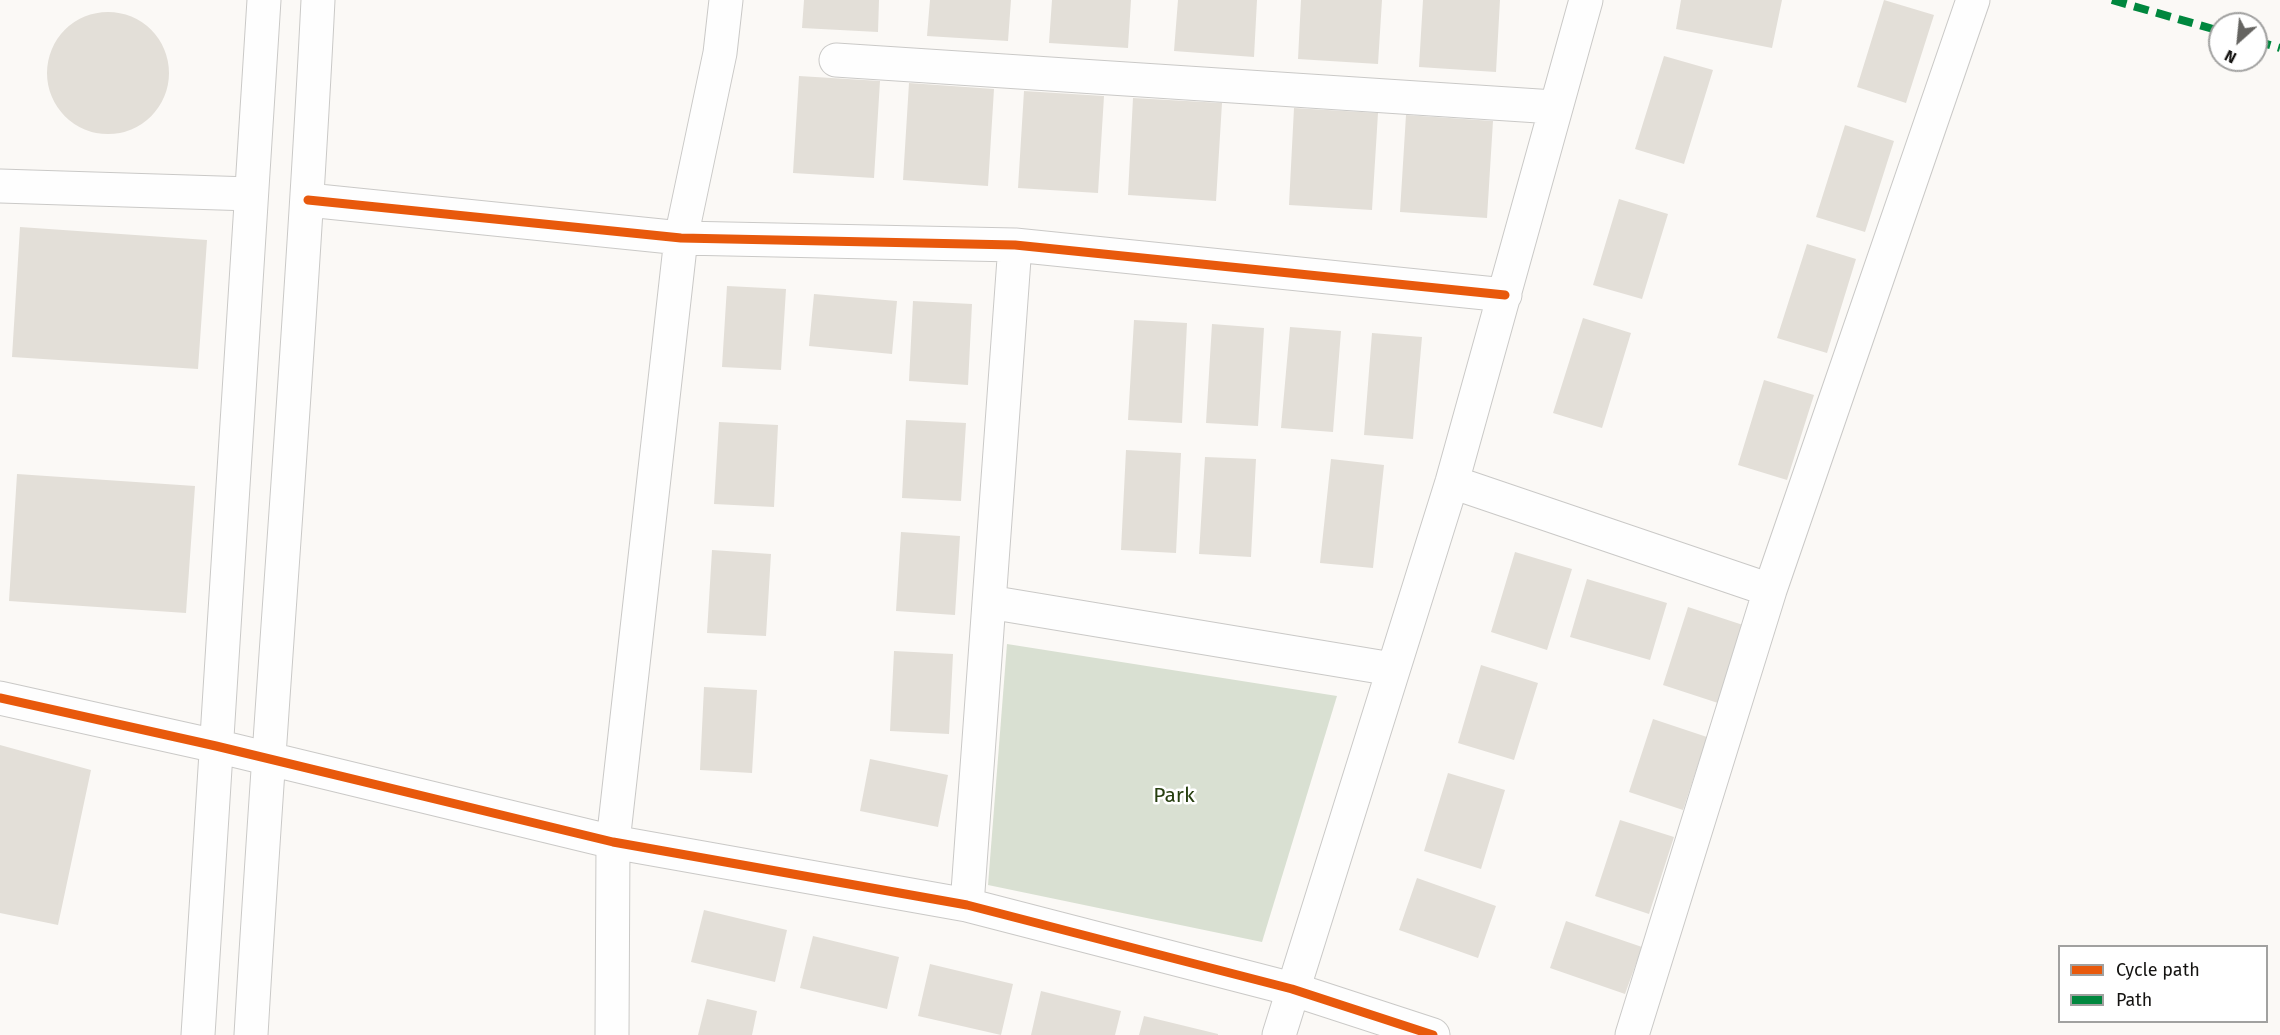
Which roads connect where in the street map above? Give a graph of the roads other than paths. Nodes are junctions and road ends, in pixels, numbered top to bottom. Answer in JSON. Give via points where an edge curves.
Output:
{"nodes":[{"id":1,"x":264,"y":0,"type":"edge"},
{"id":2,"x":318,"y":0,"type":"edge"},
{"id":3,"x":726,"y":0,"type":"edge"},
{"id":4,"x":1586,"y":0,"type":"edge"},
{"id":5,"x":1973,"y":0,"type":"edge"},
{"id":6,"x":836,"y":60,"type":"dead end"},
{"id":7,"x":1554,"y":107,"type":"junction"},
{"id":8,"x":0,"y":186,"type":"edge"},
{"id":9,"x":251,"y":194,"type":"junction"},
{"id":10,"x":308,"y":200,"type":"junction"},
{"id":11,"x":681,"y":238,"type":"junction"},
{"id":12,"x":1015,"y":245,"type":"junction"},
{"id":13,"x":1505,"y":295,"type":"junction"},
{"id":14,"x":1452,"y":482,"type":"junction"},
{"id":15,"x":1770,"y":590,"type":"junction"},
{"id":16,"x":989,"y":602,"type":"junction"},
{"id":17,"x":1392,"y":669,"type":"junction"},
{"id":18,"x":0,"y":698,"type":"edge"},
{"id":19,"x":216,"y":746,"type":"junction"},
{"id":20,"x":267,"y":759,"type":"junction"},
{"id":21,"x":613,"y":842,"type":"junction"},
{"id":22,"x":967,"y":905,"type":"junction"},
{"id":23,"x":1292,"y":989,"type":"junction"},
{"id":24,"x":198,"y":1035,"type":"edge"},
{"id":25,"x":251,"y":1035,"type":"edge"},
{"id":26,"x":612,"y":1035,"type":"edge"},
{"id":27,"x":1279,"y":1035,"type":"edge"},
{"id":28,"x":1433,"y":1035,"type":"edge"},
{"id":29,"x":1632,"y":1035,"type":"edge"}],
"edges":[{"from":1,"to":9,"type":"street"},
{"from":2,"to":10,"type":"street"},
{"from":3,"to":11,"type":"street","via":[[720,53]]},
{"from":4,"to":7,"type":"street"},
{"from":5,"to":15,"type":"street"},
{"from":6,"to":7,"type":"street"},
{"from":7,"to":13,"type":"street"},
{"from":8,"to":9,"type":"street"},
{"from":9,"to":19,"type":"street"},
{"from":10,"to":11,"type":"street"},
{"from":10,"to":20,"type":"street"},
{"from":11,"to":12,"type":"street"},
{"from":11,"to":21,"type":"street"},
{"from":12,"to":13,"type":"street"},
{"from":12,"to":16,"type":"street"},
{"from":13,"to":14,"type":"street"},
{"from":14,"to":15,"type":"street"},
{"from":14,"to":17,"type":"street"},
{"from":15,"to":29,"type":"street"},
{"from":16,"to":17,"type":"street"},
{"from":16,"to":22,"type":"street"},
{"from":17,"to":23,"type":"street"},
{"from":18,"to":19,"type":"street"},
{"from":19,"to":20,"type":"street"},
{"from":19,"to":24,"type":"street"},
{"from":20,"to":21,"type":"street"},
{"from":20,"to":25,"type":"street"},
{"from":21,"to":22,"type":"street"},
{"from":21,"to":26,"type":"street"},
{"from":22,"to":23,"type":"street"},
{"from":23,"to":27,"type":"street"},
{"from":23,"to":28,"type":"street"}]}
